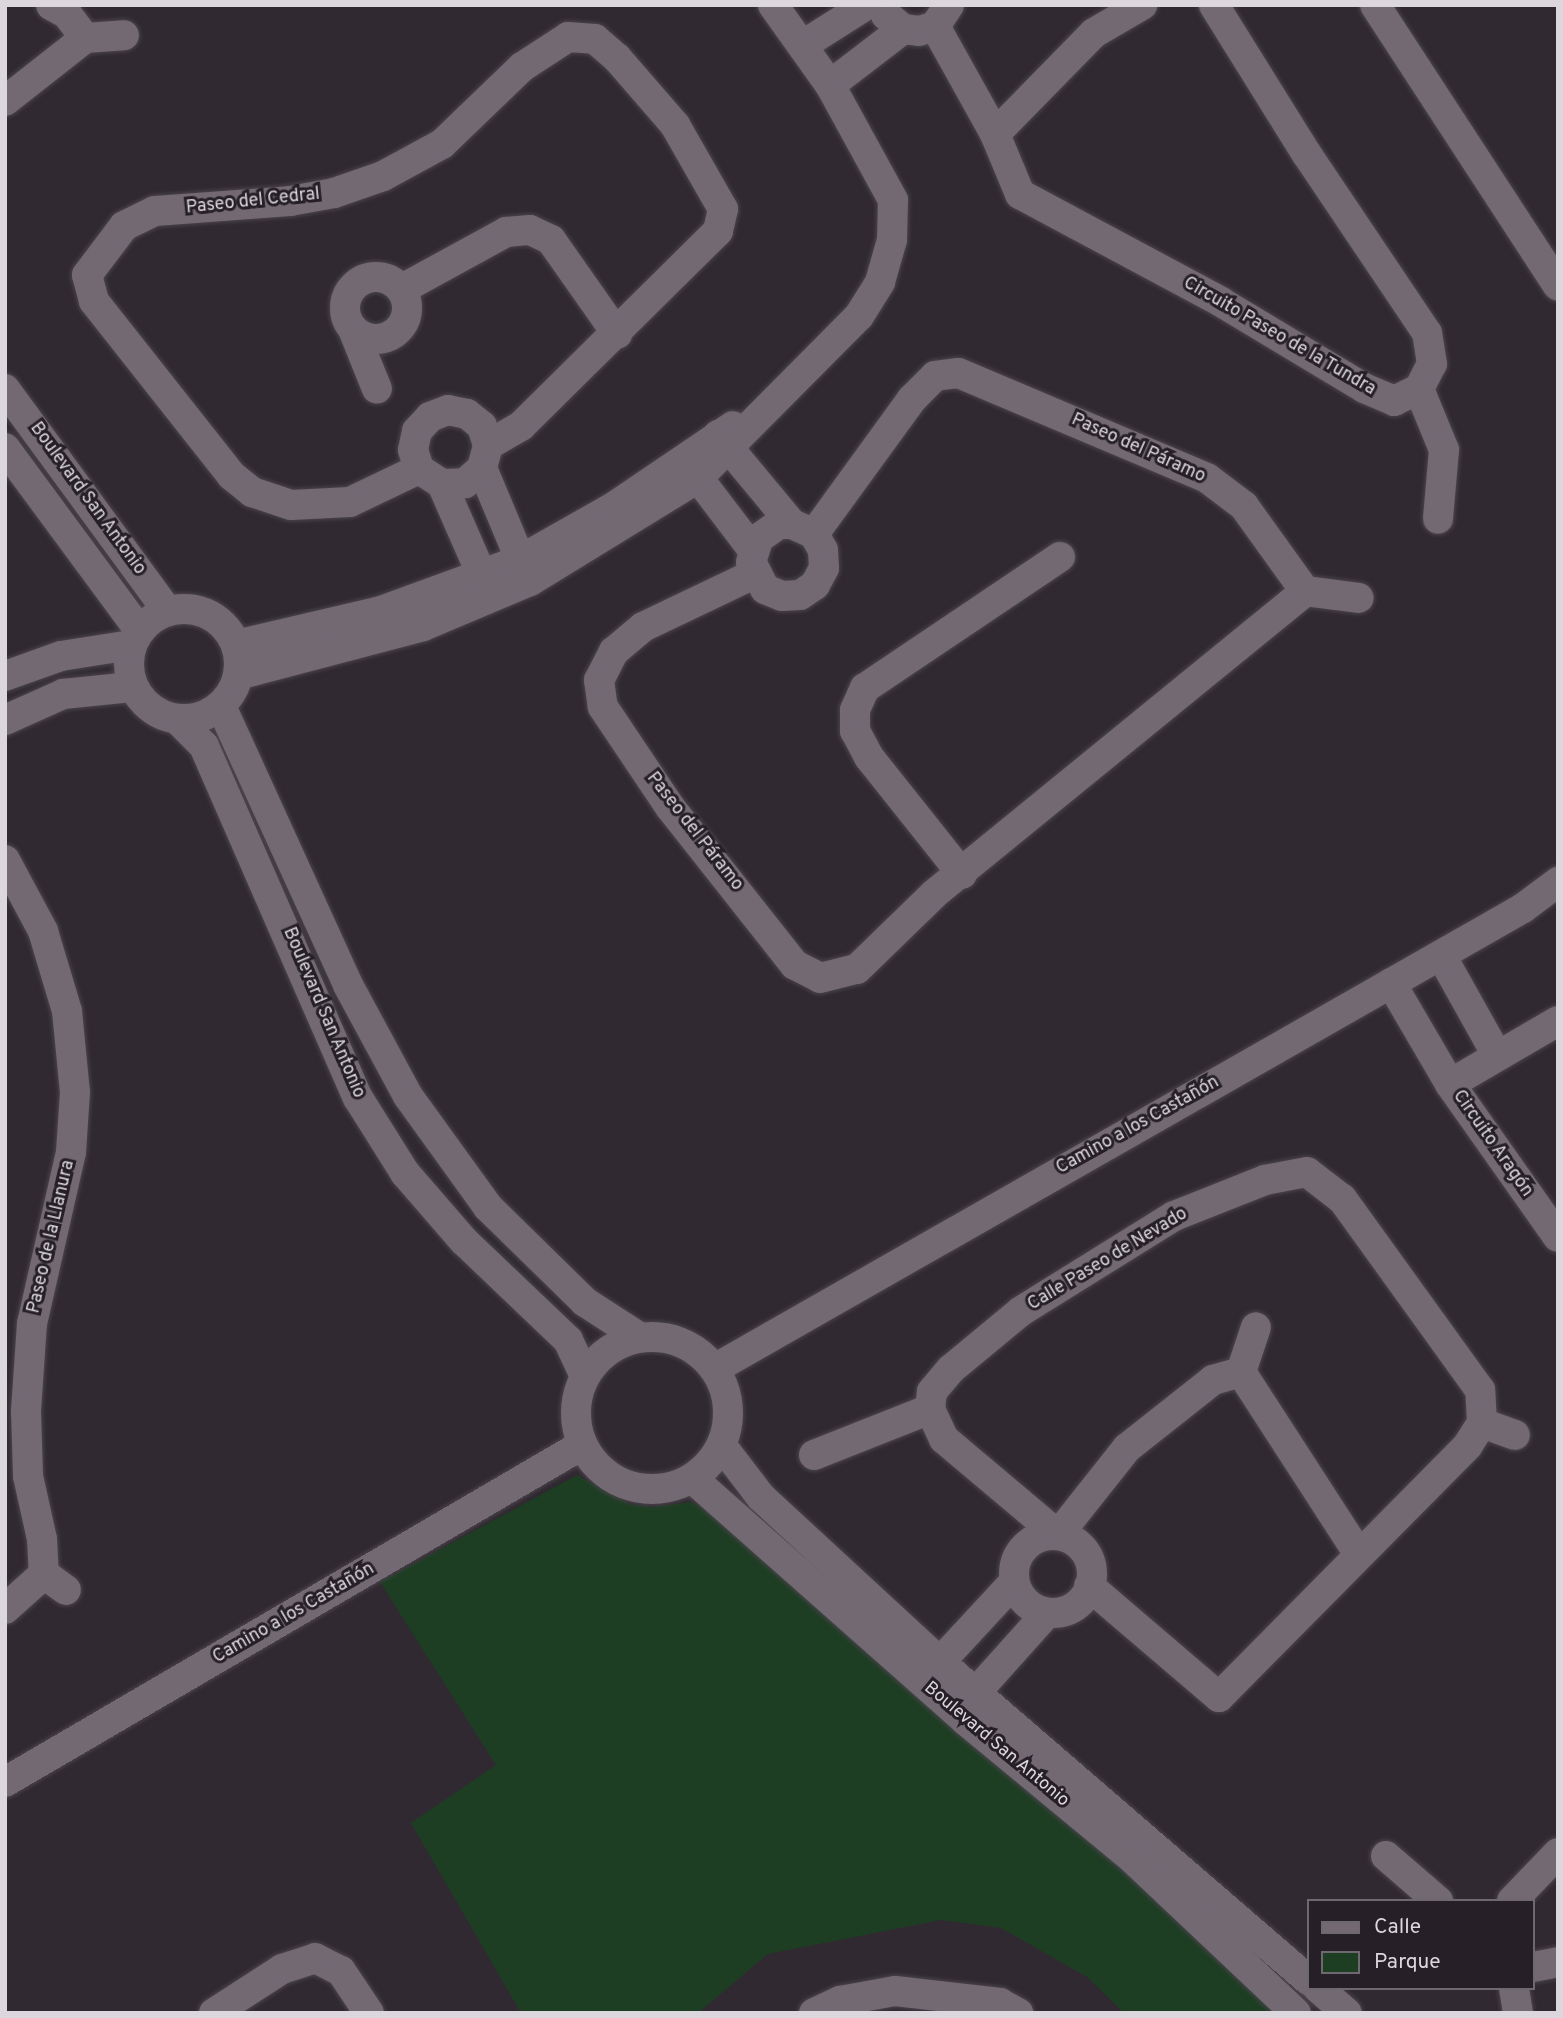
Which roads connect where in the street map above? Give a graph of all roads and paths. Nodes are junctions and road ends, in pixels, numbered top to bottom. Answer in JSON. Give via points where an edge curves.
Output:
{"nodes":[{"id":1,"x":51,"y":5,"type":"edge"},
{"id":2,"x":773,"y":5,"type":"edge"},
{"id":3,"x":866,"y":5,"type":"edge"},
{"id":4,"x":884,"y":5,"type":"edge"},
{"id":5,"x":1142,"y":5,"type":"edge"},
{"id":6,"x":1214,"y":5,"type":"edge"},
{"id":7,"x":1375,"y":5,"type":"edge"},
{"id":8,"x":942,"y":16,"type":"edge"},
{"id":9,"x":903,"y":29,"type":"junction"},
{"id":10,"x":124,"y":35,"type":"dead end"},
{"id":11,"x":85,"y":38,"type":"junction"},
{"id":12,"x":803,"y":45,"type":"junction"},
{"id":13,"x":830,"y":85,"type":"junction"},
{"id":14,"x":5,"y":101,"type":"edge"},
{"id":15,"x":995,"y":134,"type":"junction"},
{"id":16,"x":1558,"y":286,"type":"edge"},
{"id":17,"x":402,"y":289,"type":"junction"},
{"id":18,"x":354,"y":332,"type":"junction"},
{"id":19,"x":617,"y":334,"type":"junction"},
{"id":20,"x":5,"y":389,"type":"edge"},
{"id":21,"x":377,"y":389,"type":"dead end"},
{"id":22,"x":1419,"y":389,"type":"junction"},
{"id":23,"x":723,"y":442,"type":"junction"},
{"id":24,"x":5,"y":448,"type":"edge"},
{"id":25,"x":485,"y":456,"type":"junction"},
{"id":26,"x":691,"y":469,"type":"junction"},
{"id":27,"x":431,"y":477,"type":"junction"},
{"id":28,"x":1438,"y":519,"type":"dead end"},
{"id":29,"x":803,"y":529,"type":"junction"},
{"id":30,"x":1060,"y":557,"type":"dead end"},
{"id":31,"x":754,"y":562,"type":"junction"},
{"id":32,"x":525,"y":571,"type":"junction"},
{"id":33,"x":487,"y":587,"type":"junction"},
{"id":34,"x":1305,"y":591,"type":"junction"},
{"id":35,"x":1360,"y":598,"type":"dead end"},
{"id":36,"x":167,"y":610,"type":"junction"},
{"id":37,"x":135,"y":638,"type":"junction"},
{"id":38,"x":236,"y":645,"type":"junction"},
{"id":39,"x":238,"y":675,"type":"junction"},
{"id":40,"x":5,"y":676,"type":"edge"},
{"id":41,"x":132,"y":687,"type":"junction"},
{"id":42,"x":221,"y":706,"type":"junction"},
{"id":43,"x":5,"y":720,"type":"edge"},
{"id":44,"x":178,"y":720,"type":"junction"},
{"id":45,"x":5,"y":860,"type":"edge"},
{"id":46,"x":962,"y":874,"type":"junction"},
{"id":47,"x":1558,"y":882,"type":"edge"},
{"id":48,"x":1441,"y":955,"type":"junction"},
{"id":49,"x":1391,"y":984,"type":"junction"},
{"id":50,"x":1558,"y":1021,"type":"edge"},
{"id":51,"x":1497,"y":1055,"type":"junction"},
{"id":52,"x":1450,"y":1084,"type":"junction"},
{"id":53,"x":1284,"y":1153,"type":"dead end"},
{"id":54,"x":1307,"y":1172,"type":"junction"},
{"id":55,"x":1558,"y":1237,"type":"edge"},
{"id":56,"x":1256,"y":1327,"type":"dead end"},
{"id":57,"x":639,"y":1337,"type":"junction"},
{"id":58,"x":716,"y":1368,"type":"junction"},
{"id":59,"x":1241,"y":1372,"type":"junction"},
{"id":60,"x":585,"y":1376,"type":"junction"},
{"id":61,"x":930,"y":1409,"type":"junction"},
{"id":62,"x":1482,"y":1423,"type":"junction"},
{"id":63,"x":1515,"y":1435,"type":"dead end"},
{"id":64,"x":582,"y":1445,"type":"junction"},
{"id":65,"x":722,"y":1446,"type":"junction"},
{"id":66,"x":814,"y":1455,"type":"dead end"},
{"id":67,"x":693,"y":1479,"type":"junction"},
{"id":68,"x":1058,"y":1535,"type":"junction"},
{"id":69,"x":1358,"y":1553,"type":"junction"},
{"id":70,"x":1014,"y":1582,"type":"junction"},
{"id":71,"x":1089,"y":1586,"type":"junction"},
{"id":72,"x":5,"y":1609,"type":"edge"},
{"id":73,"x":1047,"y":1613,"type":"junction"},
{"id":74,"x":940,"y":1662,"type":"junction"},
{"id":75,"x":978,"y":1690,"type":"junction"},
{"id":76,"x":5,"y":1782,"type":"edge"},
{"id":77,"x":1558,"y":1853,"type":"edge"},
{"id":78,"x":1386,"y":1856,"type":"dead end"},
{"id":79,"x":1436,"y":1899,"type":"edge"},
{"id":80,"x":1514,"y":1899,"type":"edge"},
{"id":81,"x":1558,"y":1962,"type":"edge"},
{"id":82,"x":1535,"y":1967,"type":"edge"},
{"id":83,"x":1308,"y":1980,"type":"edge"},
{"id":84,"x":1320,"y":1990,"type":"edge"},
{"id":85,"x":968,"y":2006,"type":"edge"},
{"id":86,"x":214,"y":2013,"type":"edge"},
{"id":87,"x":369,"y":2013,"type":"edge"},
{"id":88,"x":814,"y":2013,"type":"edge"},
{"id":89,"x":1018,"y":2013,"type":"edge"},
{"id":90,"x":1296,"y":2013,"type":"edge"},
{"id":91,"x":1347,"y":2013,"type":"edge"}],
"edges":[{"from":1,"to":11,"type":"street","via":[[66,14]]},
{"from":2,"to":12,"type":"street"},
{"from":3,"to":12,"type":"street"},
{"from":4,"to":9,"type":"street","via":[[887,15]]},
{"from":5,"to":15,"type":"street","via":[[1094,33]]},
{"from":6,"to":22,"type":"street","via":[[1427,333],[1432,364]]},
{"from":7,"to":16,"type":"street"},
{"from":8,"to":9,"type":"street","via":[[919,31]]},
{"from":8,"to":15,"type":"street","name":"Circuito Paseo de la Tundra"},
{"from":9,"to":13,"type":"street"},
{"from":10,"to":11,"type":"street"},
{"from":11,"to":14,"type":"street"},
{"from":12,"to":13,"type":"street"},
{"from":13,"to":23,"type":"street","via":[[893,200],[892,240],[880,282],[859,316]]},
{"from":15,"to":22,"type":"street","name":"Circuito Paseo de la Tundra","via":[[1020,194],[1221,302],[1364,388],[1394,401]]},
{"from":17,"to":18,"type":"street","via":[[408,311],[398,332],[376,340]]},
{"from":17,"to":18,"type":"street","via":[[385,277],[364,279],[348,293],[345,314]]},
{"from":17,"to":19,"type":"street","via":[[506,232],[530,230],[551,240]]},
{"from":18,"to":21,"type":"street"},
{"from":19,"to":25,"type":"street","name":"Paseo del Cedral"},
{"from":19,"to":27,"type":"street","name":"Paseo del Cedral","via":[[718,231],[723,209],[675,125],[595,39],[568,37],[556,44],[522,67],[442,144],[383,176],[334,193],[290,201],[155,211],[124,226],[87,275],[94,301],[232,476],[252,492],[291,505],[351,502]]},
{"from":20,"to":36,"type":"street","name":"Boulevard San Antonio"},
{"from":22,"to":28,"type":"street","via":[[1444,450]]},
{"from":23,"to":26,"type":"street"},
{"from":23,"to":29,"type":"street"},
{"from":24,"to":37,"type":"street","name":"Boulevard San Antonio"},
{"from":25,"to":27,"type":"street","name":"Paseo del Cedral","via":[[465,483]]},
{"from":25,"to":27,"type":"street","via":[[482,426],[467,414],[448,410],[430,417],[417,431],[414,450]]},
{"from":25,"to":32,"type":"street"},
{"from":26,"to":31,"type":"street"},
{"from":26,"to":32,"type":"street"},
{"from":27,"to":33,"type":"street"},
{"from":29,"to":31,"type":"street","name":"Paseo del Páramo","via":[[768,530]]},
{"from":29,"to":31,"type":"street","via":[[823,550],[824,568],[815,585],[800,595],[782,596],[765,589]]},
{"from":29,"to":34,"type":"street","name":"Paseo del Páramo","via":[[912,399],[935,376],[958,373],[1207,478],[1244,506]]},
{"from":30,"to":46,"type":"street","via":[[865,688],[855,710],[855,731],[869,757]]},
{"from":31,"to":46,"type":"street","name":"Paseo del Páramo","via":[[643,627],[614,651],[599,680],[603,707],[670,807],[795,965],[820,978],[857,969],[934,894]]},
{"from":32,"to":33,"type":"street"},
{"from":33,"to":38,"type":"street"},
{"from":33,"to":39,"type":"street","via":[[423,626]]},
{"from":34,"to":35,"type":"street"},
{"from":34,"to":46,"type":"street","name":"Paseo del Páramo"},
{"from":36,"to":37,"type":"street","via":[[151,617]]},
{"from":36,"to":38,"type":"street","via":[[193,610],[221,623]]},
{"from":37,"to":40,"type":"street"},
{"from":37,"to":41,"type":"street"},
{"from":38,"to":39,"type":"street"},
{"from":39,"to":42,"type":"street"},
{"from":41,"to":43,"type":"street","via":[[63,694]]},
{"from":41,"to":44,"type":"street","name":"Boulevard San Antonio","via":[[152,708]]},
{"from":42,"to":44,"type":"street","via":[[200,718]]},
{"from":42,"to":57,"type":"street","name":"Boulevard San Antonio","via":[[348,985],[408,1096],[488,1207],[585,1302]]},
{"from":44,"to":60,"type":"street","name":"Boulevard San Antonio","via":[[204,746],[358,1098],[405,1173],[464,1241],[568,1340]]},
{"from":45,"to":72,"type":"street","name":"Paseo de la Llanura","via":[[43,930],[67,1011],[75,1092],[71,1152],[32,1323],[26,1411],[28,1476],[55,1582]]},
{"from":47,"to":48,"type":"street","name":"Camino a los Castañón","via":[[1523,908]]},
{"from":48,"to":49,"type":"street","name":"Camino a los Castañón"},
{"from":48,"to":51,"type":"street"},
{"from":49,"to":52,"type":"street","name":"Circuito Aragón"},
{"from":49,"to":58,"type":"street","name":"Camino a los Castañón"},
{"from":50,"to":51,"type":"street","name":"Circuito Aragón"},
{"from":51,"to":52,"type":"street","name":"Circuito Aragón"},
{"from":52,"to":55,"type":"street","name":"Circuito Aragón"},
{"from":53,"to":54,"type":"street"},
{"from":54,"to":61,"type":"street","name":"Calle Paseo de Nevado","via":[[1265,1180],[1174,1216],[1020,1312],[951,1369],[932,1392]]},
{"from":54,"to":62,"type":"street","via":[[1342,1199],[1480,1390]]},
{"from":56,"to":59,"type":"street"},
{"from":57,"to":58,"type":"street","via":[[681,1341]]},
{"from":57,"to":60,"type":"street","via":[[608,1352]]},
{"from":58,"to":65,"type":"street","via":[[730,1406]]},
{"from":59,"to":68,"type":"street","via":[[1213,1380],[1126,1448]]},
{"from":59,"to":69,"type":"street"},
{"from":60,"to":64,"type":"street","via":[[576,1410]]},
{"from":61,"to":66,"type":"street"},
{"from":61,"to":68,"type":"street","via":[[944,1439]]},
{"from":62,"to":63,"type":"street"},
{"from":62,"to":69,"type":"street","via":[[1468,1445]]},
{"from":64,"to":67,"type":"street","via":[[602,1471],[630,1487],[662,1490]]},
{"from":64,"to":76,"type":"street","name":"Camino a los Castañón"},
{"from":65,"to":67,"type":"street"},
{"from":65,"to":74,"type":"street","name":"Boulevard San Antonio","via":[[761,1497]]},
{"from":67,"to":90,"type":"street","name":"Boulevard San Antonio","via":[[965,1720],[1133,1859]]},
{"from":68,"to":70,"type":"street","via":[[1040,1537],[1026,1546],[1014,1569]]},
{"from":68,"to":71,"type":"street","via":[[1077,1543],[1089,1559]]},
{"from":69,"to":71,"type":"street","via":[[1235,1686],[1219,1697]]},
{"from":70,"to":73,"type":"street","via":[[1026,1603]]},
{"from":70,"to":74,"type":"street"},
{"from":71,"to":73,"type":"street","via":[[1084,1598],[1068,1611]]},
{"from":73,"to":75,"type":"street"},
{"from":74,"to":75,"type":"street","name":"Boulevard San Antonio"},
{"from":75,"to":83,"type":"street","name":"Boulevard San Antonio"},
{"from":77,"to":80,"type":"street"},
{"from":78,"to":79,"type":"street"},
{"from":81,"to":82,"type":"street"},
{"from":84,"to":91,"type":"street"},
{"from":85,"to":88,"type":"street","via":[[895,1991],[840,2001]]},
{"from":85,"to":89,"type":"street","via":[[1000,2003]]},
{"from":86,"to":87,"type":"street","via":[[282,1969],[315,1958],[341,1971]]}]}
